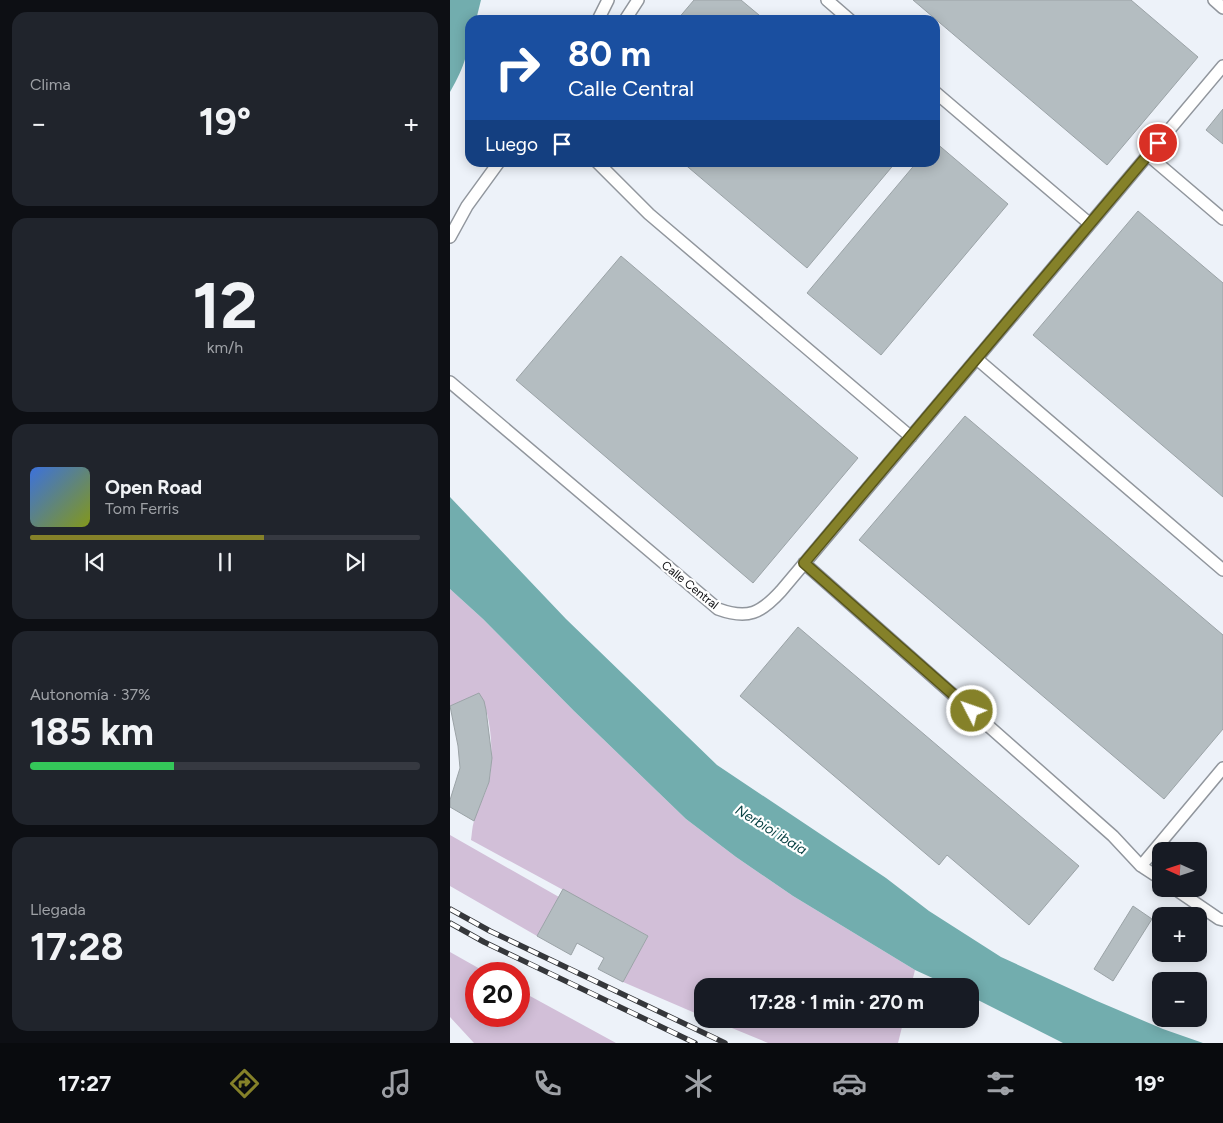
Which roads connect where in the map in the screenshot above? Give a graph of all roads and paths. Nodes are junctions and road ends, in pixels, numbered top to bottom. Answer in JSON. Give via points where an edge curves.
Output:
{"nodes":[{"id":1,"x":608,"y":0,"type":"edge"},
{"id":2,"x":638,"y":0,"type":"edge"},
{"id":3,"x":827,"y":0,"type":"edge"},
{"id":4,"x":1214,"y":0,"type":"edge"},
{"id":5,"x":1223,"y":8,"type":"edge"},
{"id":6,"x":600,"y":15,"type":"edge"},
{"id":7,"x":628,"y":15,"type":"edge"},
{"id":8,"x":844,"y":15,"type":"edge"},
{"id":9,"x":1223,"y":66,"type":"edge"},
{"id":10,"x":940,"y":96,"type":"edge"},
{"id":11,"x":1148,"y":155,"type":"junction"},
{"id":12,"x":495,"y":167,"type":"edge"},
{"id":13,"x":603,"y":167,"type":"edge"},
{"id":14,"x":1223,"y":219,"type":"edge"},
{"id":15,"x":1090,"y":224,"type":"junction"},
{"id":16,"x":450,"y":237,"type":"edge"},
{"id":17,"x":976,"y":359,"type":"junction"},
{"id":18,"x":450,"y":382,"type":"edge"},
{"id":19,"x":911,"y":437,"type":"junction"},
{"id":20,"x":804,"y":563,"type":"junction"},
{"id":21,"x":1223,"y":570,"type":"edge"},
{"id":22,"x":1223,"y":768,"type":"edge"},
{"id":23,"x":1141,"y":866,"type":"junction"},
{"id":24,"x":1152,"y":873,"type":"edge"},
{"id":25,"x":1189,"y":898,"type":"edge"},
{"id":26,"x":1223,"y":920,"type":"edge"}],
"edges":[{"from":1,"to":6,"type":"lane"},
{"from":2,"to":7,"type":"lane"},
{"from":3,"to":8,"type":"lane"},
{"from":4,"to":5,"type":"lane"},
{"from":9,"to":11,"type":"lane","name":"Calle Central"},
{"from":10,"to":15,"type":"lane"},
{"from":11,"to":14,"type":"lane"},
{"from":11,"to":15,"type":"lane","name":"Calle Central"},
{"from":12,"to":16,"type":"lane","via":[[467,206]]},
{"from":13,"to":19,"type":"lane","via":[[649,214]]},
{"from":15,"to":17,"type":"lane","name":"Calle Central"},
{"from":17,"to":19,"type":"lane","name":"Calle Central"},
{"from":17,"to":21,"type":"lane"},
{"from":18,"to":20,"type":"lane","name":"Calle Central","via":[[718,609],[732,614],[759,611]]},
{"from":19,"to":20,"type":"lane","name":"Calle Central"},
{"from":20,"to":23,"type":"lane","via":[[1106,829]]},
{"from":22,"to":23,"type":"lane"},
{"from":23,"to":24,"type":"lane"},
{"from":25,"to":26,"type":"lane"}]}
